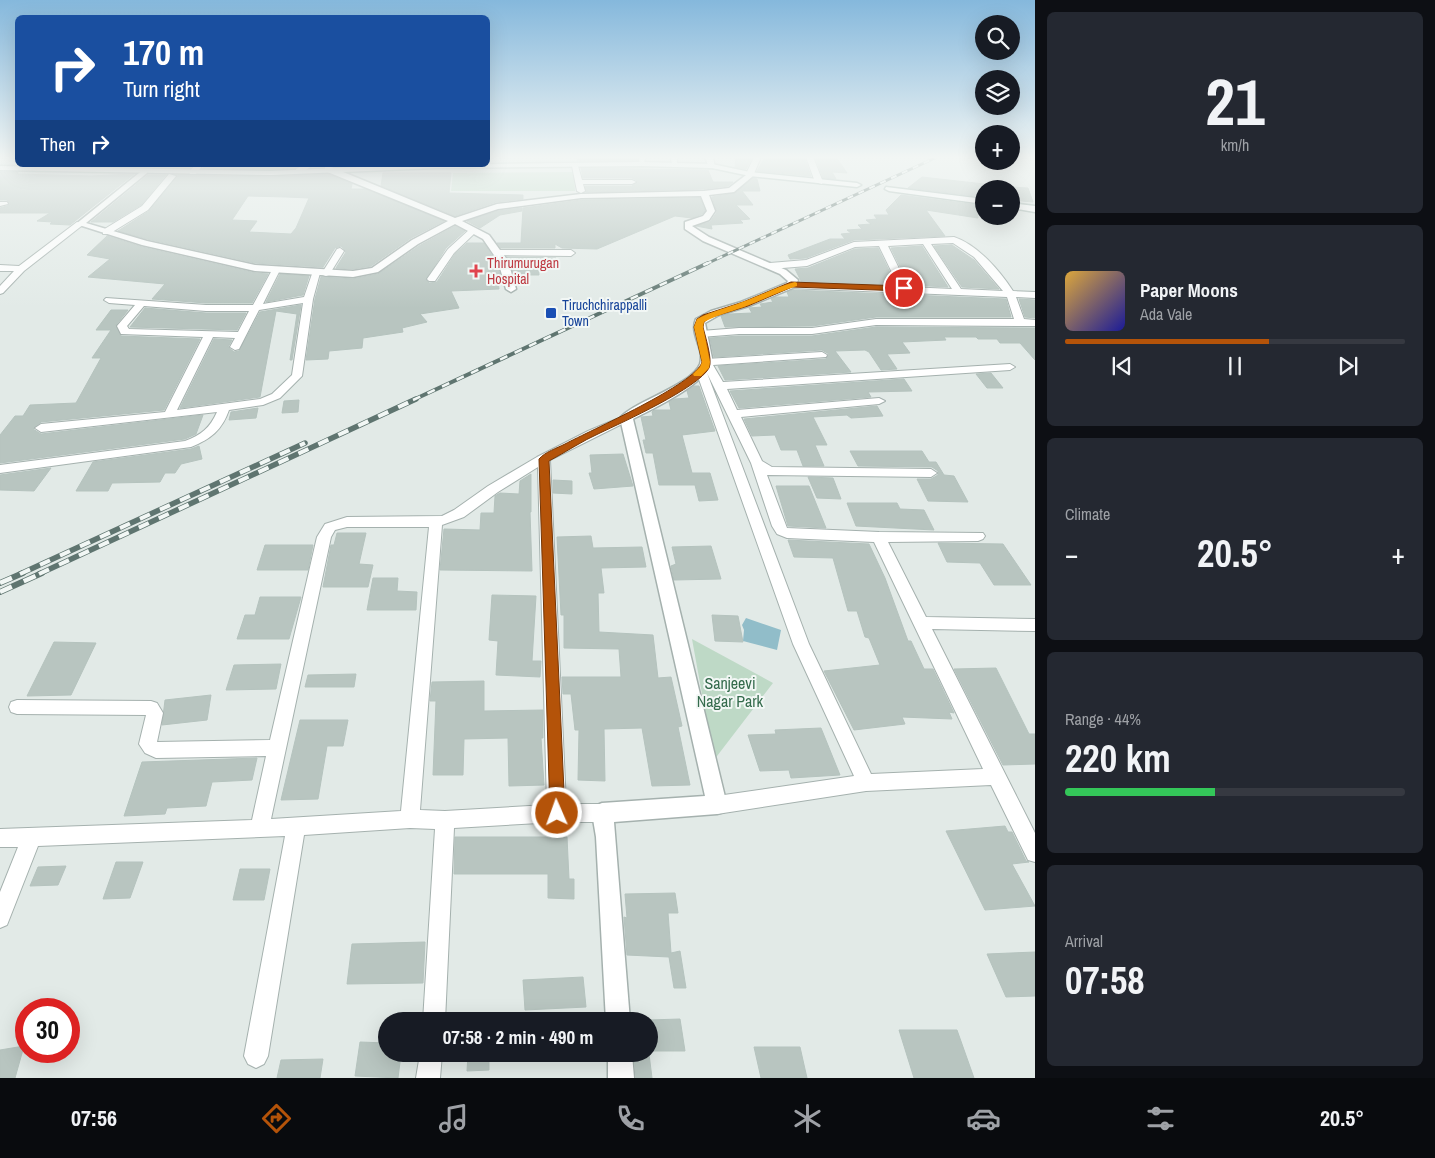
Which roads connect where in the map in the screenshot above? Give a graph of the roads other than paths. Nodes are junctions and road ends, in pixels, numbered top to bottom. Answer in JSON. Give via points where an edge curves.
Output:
{"nodes":[{"id":1,"x":100,"y":207,"type":"edge"},
{"id":2,"x":146,"y":207,"type":"edge"},
{"id":3,"x":422,"y":207,"type":"edge"},
{"id":4,"x":500,"y":207,"type":"edge"},
{"id":5,"x":710,"y":207,"type":"edge"},
{"id":6,"x":455,"y":221,"type":"junction"},
{"id":7,"x":80,"y":224,"type":"junction"},
{"id":8,"x":473,"y":231,"type":"junction"},
{"id":9,"x":106,"y":232,"type":"junction"},
{"id":10,"x":925,"y":241,"type":"junction"},
{"id":11,"x":882,"y":243,"type":"junction"},
{"id":12,"x":340,"y":251,"type":"dead end"},
{"id":13,"x":499,"y":253,"type":"junction"},
{"id":14,"x":571,"y":253,"type":"dead end"},
{"id":15,"x":770,"y":266,"type":"junction"},
{"id":16,"x":0,"y":268,"type":"edge"},
{"id":17,"x":21,"y":269,"type":"junction"},
{"id":18,"x":276,"y":270,"type":"junction"},
{"id":19,"x":321,"y":273,"type":"junction"},
{"id":20,"x":432,"y":279,"type":"dead end"},
{"id":21,"x":791,"y":284,"type":"junction"},
{"id":22,"x":904,"y":288,"type":"junction"},
{"id":23,"x":511,"y":289,"type":"dead end"},
{"id":24,"x":0,"y":291,"type":"edge"},
{"id":25,"x":958,"y":291,"type":"junction"},
{"id":26,"x":1010,"y":295,"type":"junction"},
{"id":27,"x":1035,"y":295,"type":"edge"},
{"id":28,"x":308,"y":299,"type":"junction"},
{"id":29,"x":109,"y":300,"type":"dead end"},
{"id":30,"x":141,"y":304,"type":"junction"},
{"id":31,"x":255,"y":308,"type":"junction"},
{"id":32,"x":1015,"y":322,"type":"junction"},
{"id":33,"x":1035,"y":323,"type":"edge"},
{"id":34,"x":209,"y":334,"type":"junction"},
{"id":35,"x":701,"y":334,"type":"junction"},
{"id":36,"x":240,"y":335,"type":"junction"},
{"id":37,"x":235,"y":347,"type":"dead end"},
{"id":38,"x":822,"y":355,"type":"dead end"},
{"id":39,"x":704,"y":366,"type":"junction"},
{"id":40,"x":1010,"y":367,"type":"dead end"},
{"id":41,"x":720,"y":386,"type":"junction"},
{"id":42,"x":879,"y":402,"type":"dead end"},
{"id":43,"x":225,"y":406,"type":"junction"},
{"id":44,"x":733,"y":414,"type":"junction"},
{"id":45,"x":169,"y":415,"type":"junction"},
{"id":46,"x":626,"y":418,"type":"junction"},
{"id":47,"x":41,"y":428,"type":"dead end"},
{"id":48,"x":544,"y":459,"type":"junction"},
{"id":49,"x":757,"y":463,"type":"junction"},
{"id":50,"x":0,"y":469,"type":"edge"},
{"id":51,"x":931,"y":472,"type":"dead end"},
{"id":52,"x":436,"y":522,"type":"junction"},
{"id":53,"x":978,"y":536,"type":"dead end"},
{"id":54,"x":879,"y":537,"type":"junction"},
{"id":55,"x":921,"y":623,"type":"junction"},
{"id":56,"x":1035,"y":625,"type":"edge"},
{"id":57,"x":17,"y":706,"type":"dead end"},
{"id":58,"x":277,"y":748,"type":"junction"},
{"id":59,"x":996,"y":777,"type":"junction"},
{"id":60,"x":866,"y":783,"type":"junction"},
{"id":61,"x":717,"y":805,"type":"junction"},
{"id":62,"x":557,"y":813,"type":"junction"},
{"id":63,"x":602,"y":813,"type":"junction"},
{"id":64,"x":410,"y":819,"type":"junction"},
{"id":65,"x":445,"y":820,"type":"junction"},
{"id":66,"x":296,"y":828,"type":"junction"},
{"id":67,"x":259,"y":829,"type":"junction"},
{"id":68,"x":32,"y":836,"type":"junction"},
{"id":69,"x":0,"y":838,"type":"edge"},
{"id":70,"x":1035,"y":853,"type":"edge"},
{"id":71,"x":0,"y":918,"type":"edge"},
{"id":72,"x":434,"y":1012,"type":"edge"},
{"id":73,"x":617,"y":1012,"type":"edge"},
{"id":74,"x":256,"y":1056,"type":"dead end"},
{"id":75,"x":430,"y":1062,"type":"edge"},
{"id":76,"x":620,"y":1062,"type":"edge"},
{"id":77,"x":428,"y":1078,"type":"edge"},
{"id":78,"x":621,"y":1078,"type":"edge"}],
"edges":[{"from":1,"to":7,"type":"street"},
{"from":2,"to":9,"type":"street"},
{"from":3,"to":6,"type":"street"},
{"from":4,"to":6,"type":"street"},
{"from":5,"to":15,"type":"street","via":[[706,218],[688,224],[688,228]]},
{"from":6,"to":8,"type":"street"},
{"from":6,"to":19,"type":"street","via":[[415,242],[373,271]]},
{"from":7,"to":9,"type":"street"},
{"from":7,"to":17,"type":"street"},
{"from":8,"to":13,"type":"street","via":[[489,240]]},
{"from":8,"to":20,"type":"street","via":[[451,251]]},
{"from":9,"to":18,"type":"street","via":[[255,268]]},
{"from":10,"to":11,"type":"street"},
{"from":10,"to":25,"type":"street"},
{"from":10,"to":26,"type":"street","via":[[959,242],[987,266]]},
{"from":11,"to":15,"type":"street","via":[[854,245],[807,263]]},
{"from":11,"to":22,"type":"street"},
{"from":12,"to":19,"type":"street"},
{"from":13,"to":14,"type":"street"},
{"from":13,"to":23,"type":"street"},
{"from":15,"to":21,"type":"street","via":[[789,276],[793,280]]},
{"from":16,"to":17,"type":"street"},
{"from":17,"to":24,"type":"street"},
{"from":18,"to":19,"type":"street"},
{"from":18,"to":31,"type":"street"},
{"from":19,"to":28,"type":"street"},
{"from":21,"to":22,"type":"street"},
{"from":21,"to":35,"type":"street","via":[[746,304],[706,316],[698,327]]},
{"from":22,"to":25,"type":"street"},
{"from":25,"to":26,"type":"street"},
{"from":26,"to":27,"type":"street"},
{"from":26,"to":32,"type":"street","via":[[1019,320]]},
{"from":28,"to":31,"type":"street"},
{"from":28,"to":43,"type":"street","via":[[297,376],[276,396],[263,402]]},
{"from":29,"to":30,"type":"street"},
{"from":30,"to":31,"type":"street"},
{"from":30,"to":34,"type":"street","via":[[122,326],[125,332]]},
{"from":31,"to":36,"type":"street"},
{"from":32,"to":33,"type":"street"},
{"from":32,"to":35,"type":"street","via":[[876,322],[812,331]]},
{"from":34,"to":36,"type":"street"},
{"from":34,"to":45,"type":"street"},
{"from":35,"to":39,"type":"street"},
{"from":36,"to":37,"type":"street"},
{"from":38,"to":39,"type":"street"},
{"from":39,"to":41,"type":"street"},
{"from":39,"to":46,"type":"street","via":[[691,380]]},
{"from":39,"to":60,"type":"street","via":[[801,644]]},
{"from":40,"to":41,"type":"street"},
{"from":41,"to":44,"type":"street"},
{"from":42,"to":44,"type":"street"},
{"from":43,"to":45,"type":"street"},
{"from":43,"to":50,"type":"street","via":[[214,431],[187,444]]},
{"from":44,"to":49,"type":"street"},
{"from":45,"to":47,"type":"street"},
{"from":46,"to":48,"type":"street"},
{"from":46,"to":61,"type":"street"},
{"from":48,"to":52,"type":"street","via":[[452,517]]},
{"from":48,"to":62,"type":"street"},
{"from":49,"to":51,"type":"street","via":[[769,471],[781,472]]},
{"from":49,"to":54,"type":"street","via":[[782,531],[801,535]]},
{"from":52,"to":58,"type":"street","via":[[339,523],[330,526]]},
{"from":52,"to":64,"type":"street"},
{"from":53,"to":54,"type":"street"},
{"from":54,"to":55,"type":"street"},
{"from":55,"to":56,"type":"street"},
{"from":55,"to":59,"type":"street"},
{"from":57,"to":58,"type":"street","via":[[151,708],[155,713],[148,744],[156,750]]},
{"from":58,"to":67,"type":"street"},
{"from":59,"to":60,"type":"street"},
{"from":59,"to":70,"type":"street"},
{"from":60,"to":61,"type":"street"},
{"from":61,"to":63,"type":"street"},
{"from":62,"to":63,"type":"street"},
{"from":62,"to":65,"type":"street"},
{"from":63,"to":73,"type":"street"},
{"from":64,"to":65,"type":"street"},
{"from":64,"to":66,"type":"street"},
{"from":65,"to":72,"type":"street"},
{"from":66,"to":67,"type":"street"},
{"from":66,"to":74,"type":"street"},
{"from":67,"to":68,"type":"street"},
{"from":68,"to":69,"type":"street"},
{"from":68,"to":71,"type":"street"},
{"from":75,"to":77,"type":"street"},
{"from":76,"to":78,"type":"street"}]}
